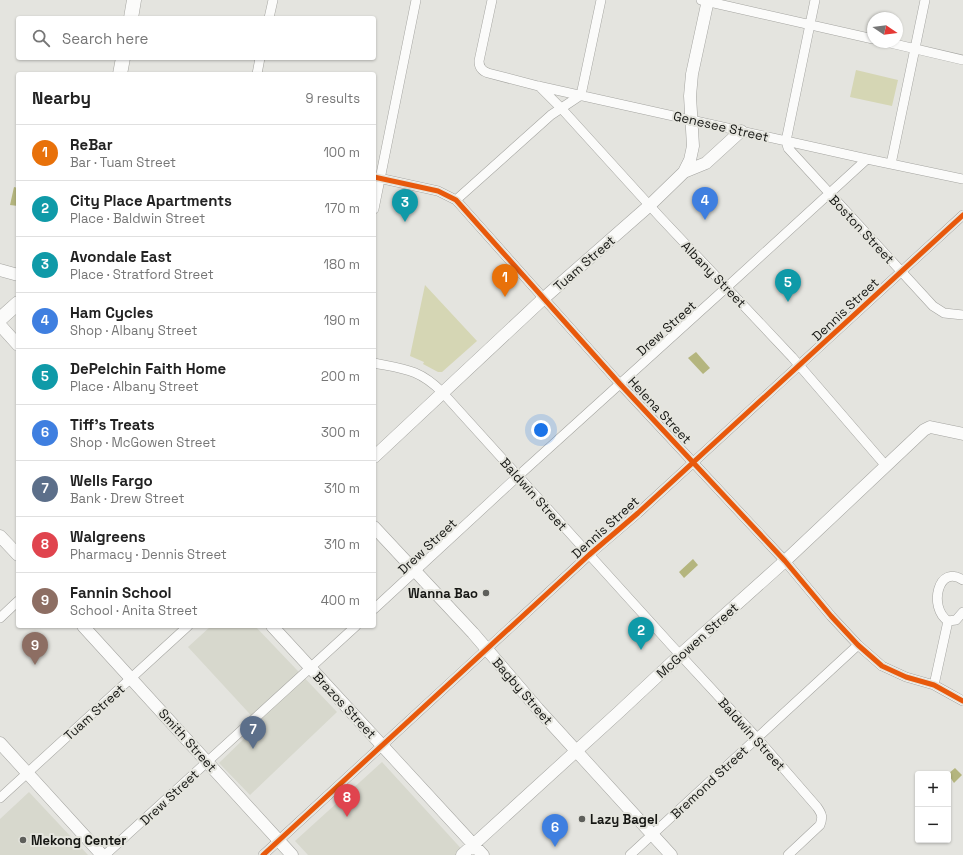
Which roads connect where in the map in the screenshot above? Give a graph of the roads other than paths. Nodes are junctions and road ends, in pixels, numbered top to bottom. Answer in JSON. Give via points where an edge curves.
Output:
{"nodes":[{"id":1,"x":134,"y":0,"type":"edge"},
{"id":2,"x":272,"y":0,"type":"edge"},
{"id":3,"x":416,"y":0,"type":"edge"},
{"id":4,"x":492,"y":0,"type":"edge"},
{"id":5,"x":601,"y":0,"type":"edge"},
{"id":6,"x":705,"y":0,"type":"edge"},
{"id":7,"x":815,"y":0,"type":"edge"},
{"id":8,"x":925,"y":0,"type":"edge"},
{"id":9,"x":131,"y":16,"type":"edge"},
{"id":10,"x":269,"y":16,"type":"edge"},
{"id":11,"x":811,"y":24,"type":"junction"},
{"id":12,"x":867,"y":38,"type":"edge"},
{"id":13,"x":903,"y":46,"type":"edge"},
{"id":14,"x":914,"y":49,"type":"junction"},
{"id":15,"x":123,"y":60,"type":"edge"},
{"id":16,"x":260,"y":60,"type":"edge"},
{"id":17,"x":963,"y":60,"type":"edge"},
{"id":18,"x":120,"y":72,"type":"edge"},
{"id":19,"x":257,"y":72,"type":"edge"},
{"id":20,"x":538,"y":86,"type":"junction"},
{"id":21,"x":581,"y":95,"type":"junction"},
{"id":22,"x":561,"y":108,"type":"junction"},
{"id":23,"x":692,"y":120,"type":"junction"},
{"id":24,"x":742,"y":131,"type":"junction"},
{"id":25,"x":786,"y":141,"type":"junction"},
{"id":26,"x":867,"y":159,"type":"junction"},
{"id":27,"x":891,"y":164,"type":"junction"},
{"id":28,"x":684,"y":172,"type":"junction"},
{"id":29,"x":377,"y":178,"type":"edge"},
{"id":30,"x":963,"y":179,"type":"edge"},
{"id":31,"x":376,"y":188,"type":"edge"},
{"id":32,"x":829,"y":194,"type":"junction"},
{"id":33,"x":456,"y":200,"type":"junction"},
{"id":34,"x":650,"y":205,"type":"junction"},
{"id":35,"x":963,"y":215,"type":"edge"},
{"id":36,"x":0,"y":270,"type":"edge"},
{"id":37,"x":902,"y":272,"type":"junction"},
{"id":38,"x":16,"y":275,"type":"edge"},
{"id":39,"x":728,"y":287,"type":"junction"},
{"id":40,"x":544,"y":298,"type":"junction"},
{"id":41,"x":16,"y":305,"type":"edge"},
{"id":42,"x":963,"y":315,"type":"edge"},
{"id":43,"x":0,"y":319,"type":"edge"},
{"id":44,"x":0,"y":325,"type":"edge"},
{"id":45,"x":16,"y":343,"type":"edge"},
{"id":46,"x":376,"y":362,"type":"edge"},
{"id":47,"x":799,"y":366,"type":"junction"},
{"id":48,"x":620,"y":384,"type":"junction"},
{"id":49,"x":442,"y":392,"type":"junction"},
{"id":50,"x":963,"y":434,"type":"edge"},
{"id":51,"x":376,"y":455,"type":"edge"},
{"id":52,"x":694,"y":462,"type":"junction"},
{"id":53,"x":886,"y":466,"type":"junction"},
{"id":54,"x":518,"y":477,"type":"junction"},
{"id":55,"x":376,"y":529,"type":"edge"},
{"id":56,"x":0,"y":536,"type":"edge"},
{"id":57,"x":16,"y":553,"type":"edge"},
{"id":58,"x":589,"y":555,"type":"junction"},
{"id":59,"x":785,"y":561,"type":"junction"},
{"id":60,"x":415,"y":572,"type":"junction"},
{"id":61,"x":963,"y":580,"type":"edge"},
{"id":62,"x":16,"y":603,"type":"edge"},
{"id":63,"x":376,"y":608,"type":"edge"},
{"id":64,"x":963,"y":612,"type":"edge"},
{"id":65,"x":0,"y":618,"type":"edge"},
{"id":66,"x":948,"y":621,"type":"junction"},
{"id":67,"x":85,"y":628,"type":"edge"},
{"id":68,"x":186,"y":628,"type":"edge"},
{"id":69,"x":274,"y":628,"type":"edge"},
{"id":70,"x":354,"y":628,"type":"edge"},
{"id":71,"x":858,"y":645,"type":"junction"},
{"id":72,"x":487,"y":650,"type":"junction"},
{"id":73,"x":680,"y":655,"type":"junction"},
{"id":74,"x":311,"y":667,"type":"junction"},
{"id":75,"x":132,"y":678,"type":"junction"},
{"id":76,"x":934,"y":685,"type":"junction"},
{"id":77,"x":963,"y":700,"type":"edge"},
{"id":78,"x":757,"y":738,"type":"junction"},
{"id":79,"x":0,"y":743,"type":"edge"},
{"id":80,"x":382,"y":746,"type":"junction"},
{"id":81,"x":576,"y":751,"type":"junction"},
{"id":82,"x":207,"y":762,"type":"junction"},
{"id":83,"x":27,"y":773,"type":"junction"},
{"id":84,"x":0,"y":798,"type":"edge"},
{"id":85,"x":652,"y":835,"type":"junction"},
{"id":86,"x":279,"y":840,"type":"junction"},
{"id":87,"x":474,"y":845,"type":"junction"},
{"id":88,"x":102,"y":855,"type":"edge"},
{"id":89,"x":106,"y":855,"type":"edge"},
{"id":90,"x":263,"y":855,"type":"edge"},
{"id":91,"x":292,"y":855,"type":"edge"},
{"id":92,"x":462,"y":855,"type":"edge"},
{"id":93,"x":483,"y":855,"type":"edge"},
{"id":94,"x":630,"y":855,"type":"edge"},
{"id":95,"x":671,"y":855,"type":"edge"},
{"id":96,"x":788,"y":855,"type":"edge"}],
"edges":[{"from":1,"to":9,"type":"main road"},
{"from":2,"to":10,"type":"street"},
{"from":3,"to":29,"type":"street"},
{"from":4,"to":20,"type":"street","name":"Genesee Street","via":[[479,66],[488,73]]},
{"from":5,"to":21,"type":"street"},
{"from":6,"to":11,"type":"street"},
{"from":6,"to":23,"type":"street","name":"Tuam Street","via":[[692,74]]},
{"from":7,"to":11,"type":"street"},
{"from":8,"to":14,"type":"street"},
{"from":11,"to":12,"type":"street"},
{"from":11,"to":25,"type":"street"},
{"from":13,"to":14,"type":"street"},
{"from":14,"to":17,"type":"street"},
{"from":14,"to":27,"type":"street"},
{"from":15,"to":18,"type":"main road"},
{"from":16,"to":19,"type":"street"},
{"from":20,"to":21,"type":"street","name":"Genesee Street"},
{"from":20,"to":22,"type":"street","name":"Albany Street"},
{"from":21,"to":22,"type":"street"},
{"from":21,"to":23,"type":"street","name":"Genesee Street"},
{"from":22,"to":33,"type":"street"},
{"from":22,"to":34,"type":"street","name":"Albany Street"},
{"from":23,"to":24,"type":"street","name":"Genesee Street"},
{"from":23,"to":28,"type":"street","name":"Tuam Street","via":[[693,146]]},
{"from":24,"to":25,"type":"street","name":"Genesee Street"},
{"from":24,"to":28,"type":"street","via":[[706,163]]},
{"from":25,"to":26,"type":"street","name":"Genesee Street"},
{"from":25,"to":32,"type":"street","name":"Boston Street","via":[[793,155]]},
{"from":26,"to":27,"type":"street","name":"Genesee Street"},
{"from":26,"to":32,"type":"street","name":"Drew Street"},
{"from":27,"to":30,"type":"street","name":"Genesee Street"},
{"from":28,"to":34,"type":"street","name":"Tuam Street"},
{"from":29,"to":31,"type":"street"},
{"from":29,"to":33,"type":"street","name":"Helena Street","via":[[438,191]]},
{"from":32,"to":37,"type":"street","name":"Boston Street"},
{"from":32,"to":39,"type":"street","name":"Drew Street"},
{"from":33,"to":40,"type":"street","name":"Helena Street"},
{"from":34,"to":39,"type":"street","name":"Albany Street"},
{"from":34,"to":40,"type":"street","name":"Tuam Street"},
{"from":35,"to":37,"type":"street","name":"Dennis Street"},
{"from":36,"to":38,"type":"street"},
{"from":37,"to":42,"type":"street","name":"Boston Street","via":[[933,306],[944,313]]},
{"from":37,"to":47,"type":"street","name":"Dennis Street"},
{"from":39,"to":47,"type":"street","name":"Albany Street"},
{"from":39,"to":48,"type":"street","name":"Drew Street"},
{"from":40,"to":48,"type":"street","name":"Helena Street"},
{"from":40,"to":49,"type":"street","name":"Tuam Street"},
{"from":41,"to":43,"type":"main road"},
{"from":44,"to":45,"type":"street"},
{"from":46,"to":49,"type":"street","name":"Baldwin Street","via":[[410,370],[432,382]]},
{"from":47,"to":52,"type":"street","name":"Dennis Street"},
{"from":47,"to":53,"type":"street","name":"Albany Street"},
{"from":48,"to":52,"type":"street","name":"Helena Street"},
{"from":48,"to":54,"type":"street","name":"Drew Street"},
{"from":49,"to":51,"type":"street","name":"Tuam Street"},
{"from":49,"to":54,"type":"street","name":"Baldwin Street"},
{"from":50,"to":53,"type":"street","name":"McGowen Street","via":[[930,427]]},
{"from":52,"to":58,"type":"street","name":"Dennis Street"},
{"from":52,"to":59,"type":"street","name":"Helena Street"},
{"from":53,"to":59,"type":"street","name":"McGowen Street"},
{"from":54,"to":58,"type":"street","name":"Baldwin Street"},
{"from":54,"to":60,"type":"street","name":"Drew Street"},
{"from":55,"to":60,"type":"street","name":"Bagby Street"},
{"from":56,"to":57,"type":"street"},
{"from":58,"to":72,"type":"street","name":"Dennis Street"},
{"from":58,"to":73,"type":"street","name":"Baldwin Street"},
{"from":59,"to":71,"type":"street","name":"Helena Street"},
{"from":59,"to":73,"type":"street","name":"McGowen Street"},
{"from":60,"to":63,"type":"street","name":"Drew Street"},
{"from":60,"to":72,"type":"street","name":"Bagby Street"},
{"from":61,"to":66,"type":"street","via":[[951,576],[940,586],[938,604],[943,618]]},
{"from":62,"to":65,"type":"street"},
{"from":64,"to":66,"type":"street","via":[[956,620]]},
{"from":66,"to":76,"type":"street"},
{"from":67,"to":75,"type":"street","name":"Smith Street"},
{"from":68,"to":75,"type":"street","name":"Tuam Street"},
{"from":69,"to":74,"type":"street","name":"Brazos Street"},
{"from":70,"to":74,"type":"street","name":"Drew Street"},
{"from":71,"to":76,"type":"street","name":"Helena Street","via":[[882,666],[906,677]]},
{"from":71,"to":78,"type":"street","name":"Bremond Street"},
{"from":72,"to":80,"type":"street","name":"Dennis Street"},
{"from":72,"to":81,"type":"street","name":"Bagby Street"},
{"from":73,"to":78,"type":"street","name":"Baldwin Street"},
{"from":73,"to":81,"type":"street","name":"McGowen Street"},
{"from":74,"to":80,"type":"street","name":"Brazos Street"},
{"from":74,"to":82,"type":"street","name":"Drew Street"},
{"from":75,"to":82,"type":"street","name":"Smith Street"},
{"from":75,"to":83,"type":"street","name":"Tuam Street"},
{"from":76,"to":77,"type":"street","name":"Helena Street"},
{"from":78,"to":85,"type":"street","name":"Bremond Street"},
{"from":78,"to":96,"type":"street","name":"Baldwin Street","via":[[822,813],[820,825]]},
{"from":79,"to":83,"type":"street"},
{"from":80,"to":86,"type":"street","name":"Dennis Street"},
{"from":80,"to":87,"type":"street","name":"Brazos Street"},
{"from":81,"to":85,"type":"street","name":"Bagby Street"},
{"from":81,"to":87,"type":"street","name":"McGowen Street"},
{"from":82,"to":86,"type":"street","name":"Smith Street"},
{"from":82,"to":89,"type":"street","name":"Drew Street"},
{"from":83,"to":84,"type":"street","name":"Tuam Street"},
{"from":83,"to":88,"type":"street"},
{"from":85,"to":94,"type":"street","name":"Bremond Street"},
{"from":85,"to":95,"type":"street","name":"Bagby Street"},
{"from":86,"to":90,"type":"street","name":"Dennis Street"},
{"from":86,"to":91,"type":"street","name":"Smith Street"},
{"from":87,"to":92,"type":"street","name":"McGowen Street"},
{"from":87,"to":93,"type":"street","name":"Brazos Street"}]}
